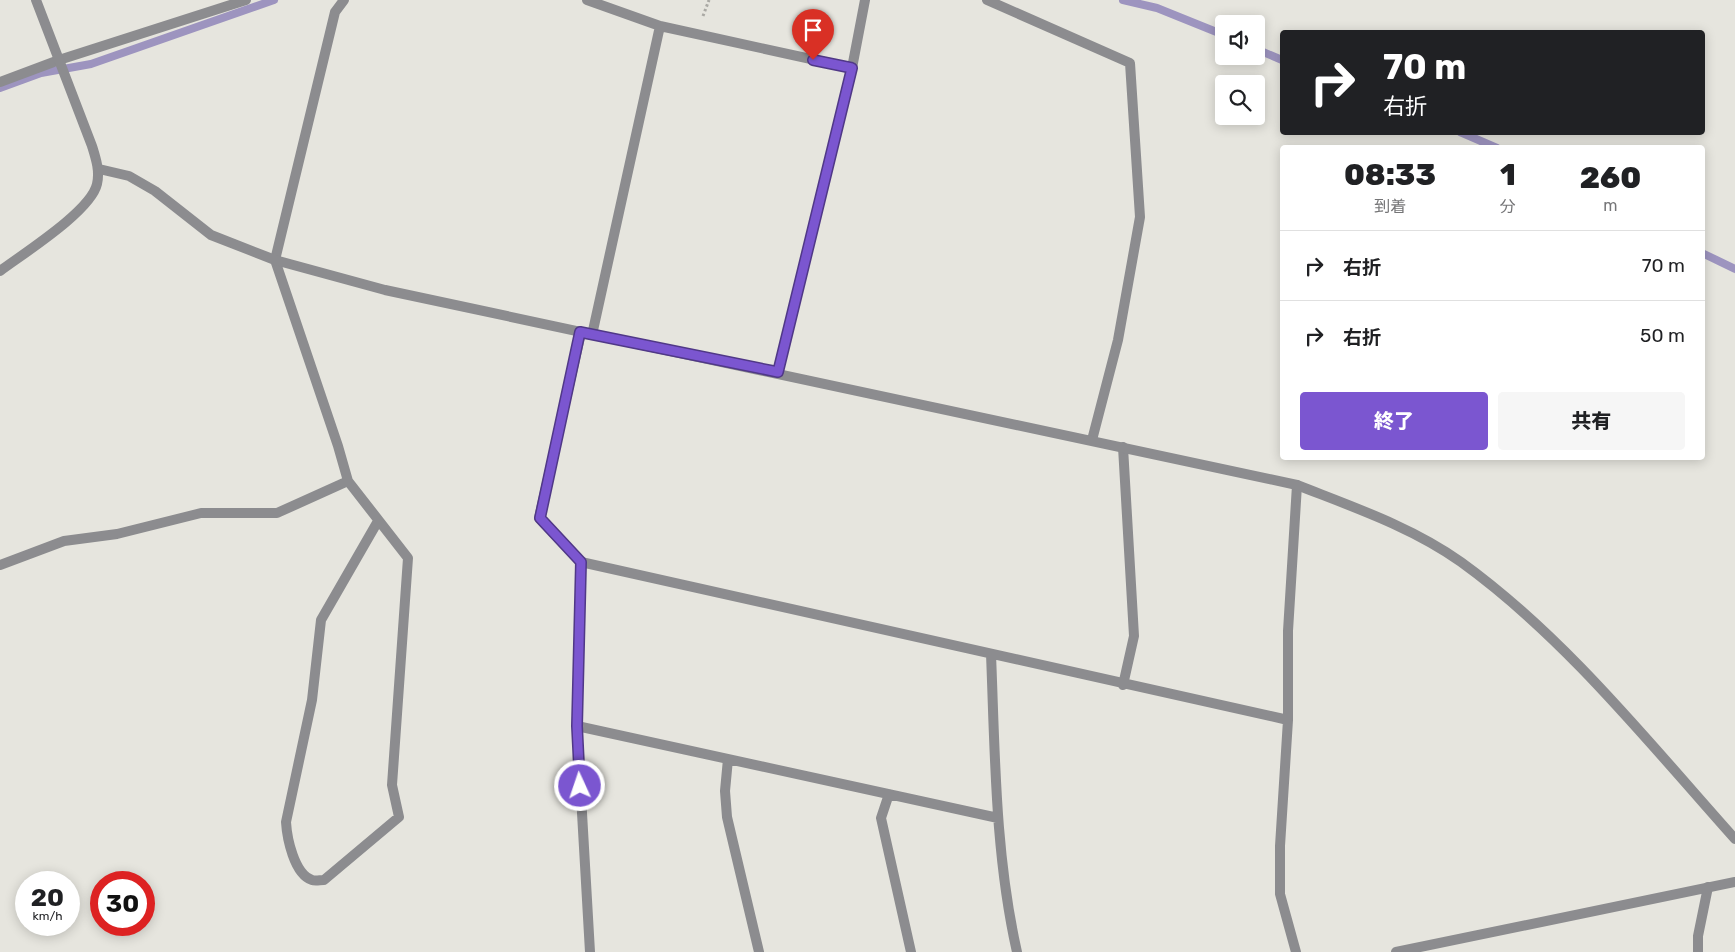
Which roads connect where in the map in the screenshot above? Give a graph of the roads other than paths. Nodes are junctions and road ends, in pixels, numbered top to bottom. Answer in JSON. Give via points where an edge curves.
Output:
{"nodes":[{"id":1,"x":36,"y":0,"type":"edge"},
{"id":2,"x":246,"y":0,"type":"edge"},
{"id":3,"x":344,"y":0,"type":"edge"},
{"id":4,"x":586,"y":0,"type":"edge"},
{"id":5,"x":865,"y":0,"type":"edge"},
{"id":6,"x":987,"y":0,"type":"edge"},
{"id":7,"x":660,"y":26,"type":"junction"},
{"id":8,"x":59,"y":60,"type":"junction"},
{"id":9,"x":852,"y":68,"type":"junction"},
{"id":10,"x":0,"y":82,"type":"edge"},
{"id":11,"x":98,"y":169,"type":"junction"},
{"id":12,"x":275,"y":260,"type":"junction"},
{"id":13,"x":0,"y":271,"type":"edge"},
{"id":14,"x":580,"y":332,"type":"junction"},
{"id":15,"x":592,"y":335,"type":"junction"},
{"id":16,"x":778,"y":372,"type":"junction"},
{"id":17,"x":1092,"y":440,"type":"junction"},
{"id":18,"x":1123,"y":447,"type":"junction"},
{"id":19,"x":348,"y":482,"type":"junction"},
{"id":20,"x":1297,"y":485,"type":"junction"},
{"id":21,"x":378,"y":521,"type":"junction"},
{"id":22,"x":581,"y":562,"type":"junction"},
{"id":23,"x":0,"y":565,"type":"edge"},
{"id":24,"x":991,"y":654,"type":"junction"},
{"id":25,"x":1123,"y":685,"type":"junction"},
{"id":26,"x":1288,"y":720,"type":"junction"},
{"id":27,"x":577,"y":726,"type":"junction"},
{"id":28,"x":728,"y":759,"type":"junction"},
{"id":29,"x":889,"y":794,"type":"junction"},
{"id":30,"x":998,"y":818,"type":"junction"},
{"id":31,"x":1735,"y":839,"type":"edge"},
{"id":32,"x":1735,"y":882,"type":"edge"},
{"id":33,"x":1708,"y":887,"type":"junction"},
{"id":34,"x":590,"y":952,"type":"edge"},
{"id":35,"x":759,"y":952,"type":"edge"},
{"id":36,"x":911,"y":952,"type":"edge"},
{"id":37,"x":1017,"y":952,"type":"edge"},
{"id":38,"x":1296,"y":952,"type":"edge"},
{"id":39,"x":1396,"y":952,"type":"edge"},
{"id":40,"x":1698,"y":952,"type":"edge"}],
"edges":[{"from":1,"to":8,"type":"street"},
{"from":2,"to":8,"type":"street"},
{"from":3,"to":12,"type":"street","via":[[335,12]]},
{"from":4,"to":7,"type":"street"},
{"from":5,"to":9,"type":"street"},
{"from":6,"to":17,"type":"street","via":[[1130,63],[1140,217],[1118,340]]},
{"from":7,"to":9,"type":"street"},
{"from":7,"to":15,"type":"street"},
{"from":8,"to":10,"type":"street"},
{"from":8,"to":11,"type":"street"},
{"from":9,"to":16,"type":"street"},
{"from":11,"to":12,"type":"street","via":[[129,176],[155,191],[211,235]]},
{"from":11,"to":13,"type":"street","via":[[94,194],[83,208]]},
{"from":12,"to":14,"type":"street","via":[[384,290]]},
{"from":12,"to":19,"type":"street"},
{"from":14,"to":15,"type":"street"},
{"from":14,"to":22,"type":"street","via":[[540,518]]},
{"from":15,"to":16,"type":"street"},
{"from":16,"to":17,"type":"street"},
{"from":17,"to":18,"type":"street"},
{"from":18,"to":20,"type":"street"},
{"from":18,"to":25,"type":"street","via":[[1134,636]]},
{"from":19,"to":21,"type":"street"},
{"from":19,"to":23,"type":"street","via":[[276,513],[201,513],[118,534],[64,541]]},
{"from":20,"to":26,"type":"street","via":[[1288,631]]},
{"from":20,"to":31,"type":"street","via":[[1394,524],[1460,562],[1524,612],[1603,693]]},
{"from":21,"to":21,"type":"street","via":[[408,558],[392,785],[399,817],[324,880],[311,880],[300,870],[288,842],[286,822],[312,700],[321,620]]},
{"from":22,"to":24,"type":"street"},
{"from":22,"to":27,"type":"street"},
{"from":24,"to":25,"type":"street"},
{"from":24,"to":30,"type":"street"},
{"from":25,"to":26,"type":"street"},
{"from":26,"to":38,"type":"street","via":[[1280,894]]},
{"from":27,"to":28,"type":"street"},
{"from":27,"to":34,"type":"street"},
{"from":28,"to":29,"type":"street"},
{"from":28,"to":35,"type":"street","via":[[725,791],[728,817]]},
{"from":29,"to":30,"type":"street"},
{"from":29,"to":36,"type":"street","via":[[881,818]]},
{"from":30,"to":37,"type":"street","via":[[1008,910]]},
{"from":32,"to":33,"type":"street"},
{"from":33,"to":39,"type":"street"},
{"from":33,"to":40,"type":"street"}]}
